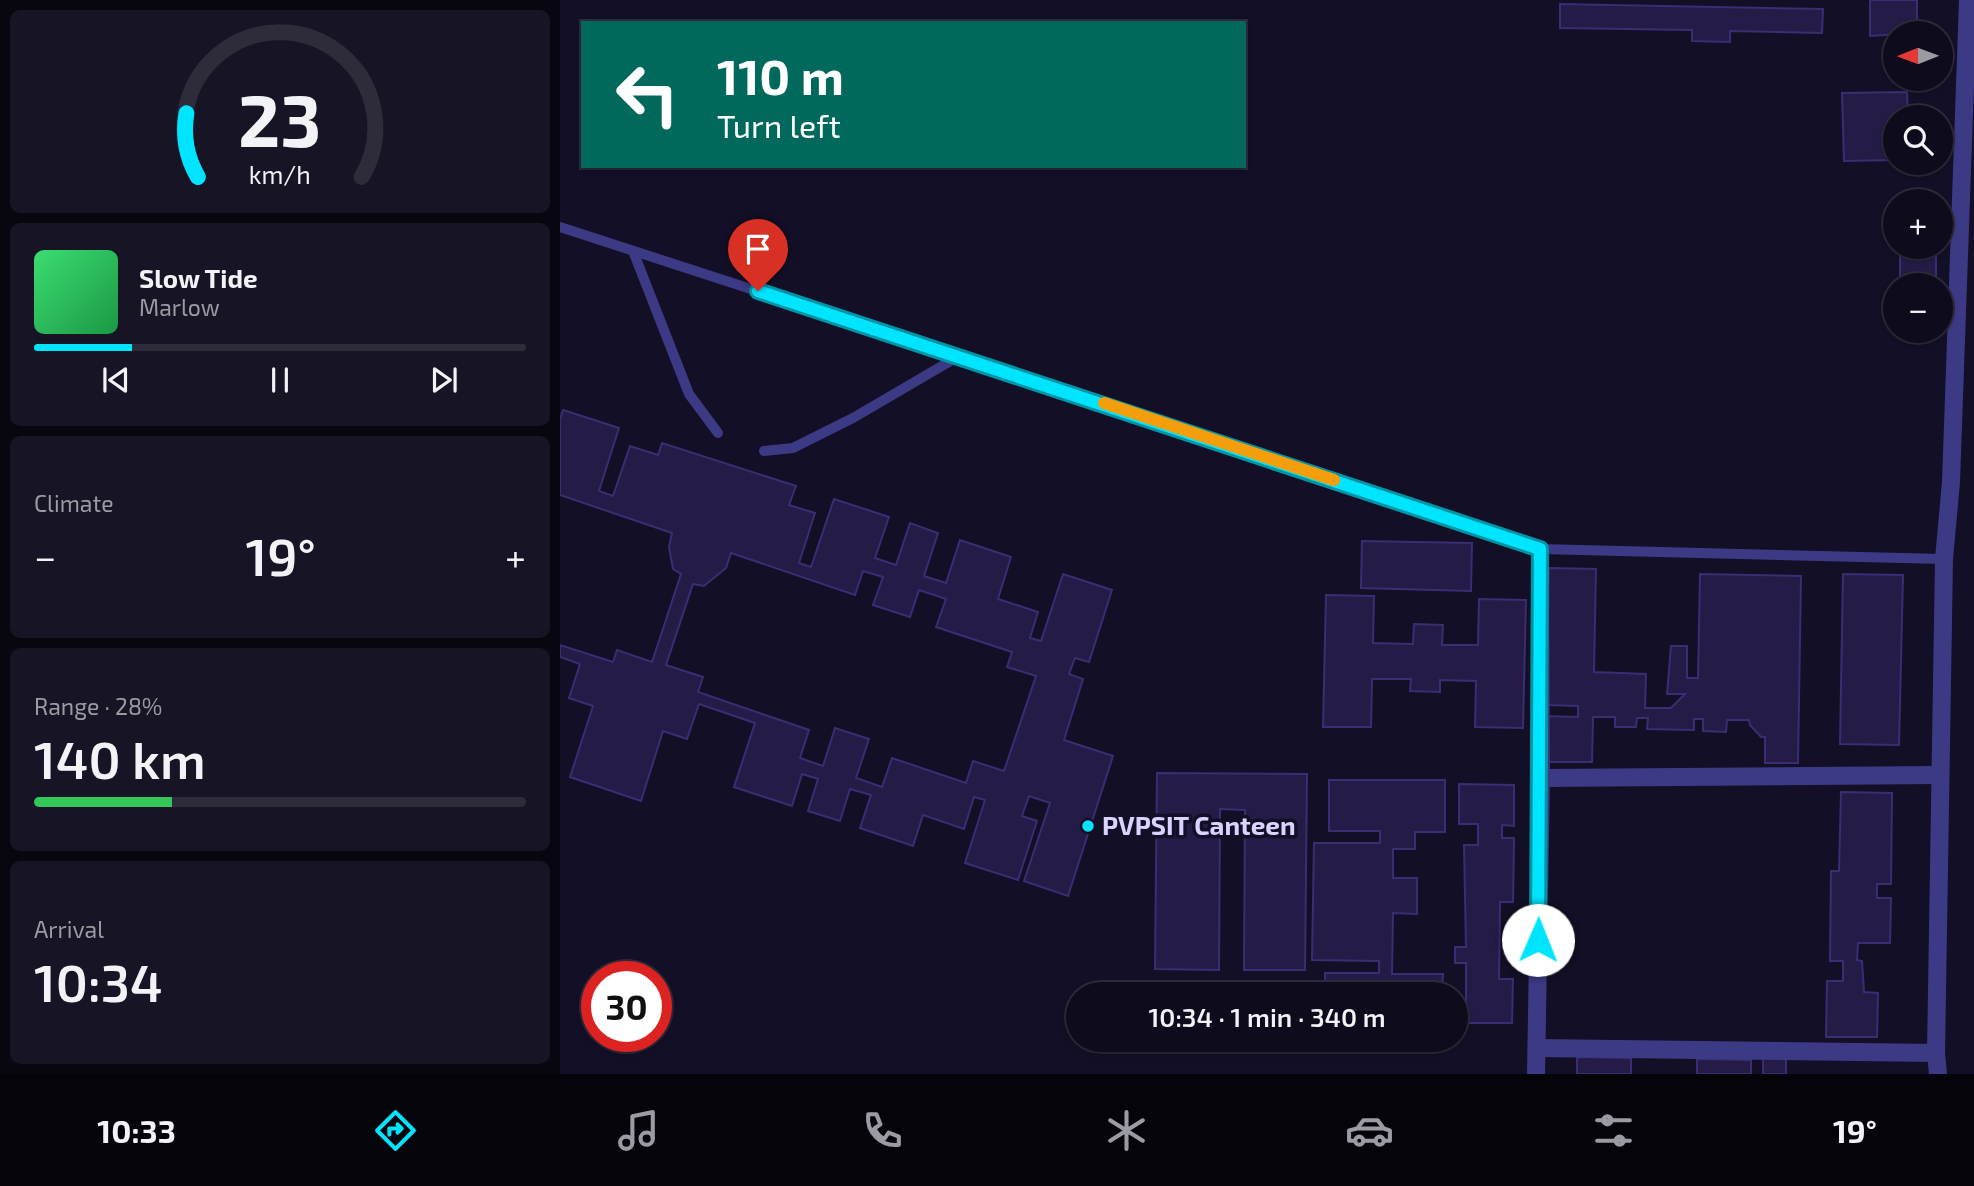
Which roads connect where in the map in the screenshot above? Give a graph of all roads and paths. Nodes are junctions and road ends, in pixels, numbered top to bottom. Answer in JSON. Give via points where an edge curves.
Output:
{"nodes":[{"id":1,"x":1968,"y":0,"type":"edge"},
{"id":2,"x":560,"y":227,"type":"edge"},
{"id":3,"x":633,"y":251,"type":"junction"},
{"id":4,"x":958,"y":356,"type":"junction"},
{"id":5,"x":718,"y":433,"type":"dead end"},
{"id":6,"x":764,"y":450,"type":"dead end"},
{"id":7,"x":1540,"y":549,"type":"junction"},
{"id":8,"x":1944,"y":559,"type":"junction"},
{"id":9,"x":1939,"y":775,"type":"junction"},
{"id":10,"x":1541,"y":778,"type":"junction"},
{"id":11,"x":1536,"y":1048,"type":"junction"},
{"id":12,"x":1936,"y":1053,"type":"junction"},
{"id":13,"x":1536,"y":1074,"type":"edge"},
{"id":14,"x":1938,"y":1074,"type":"edge"}],
"edges":[{"from":1,"to":8,"type":"street","via":[[1951,482]]},
{"from":2,"to":3,"type":"lane"},
{"from":3,"to":4,"type":"lane"},
{"from":3,"to":5,"type":"lane","via":[[689,394]]},
{"from":4,"to":6,"type":"lane","via":[[793,449]]},
{"from":4,"to":7,"type":"lane"},
{"from":7,"to":8,"type":"lane"},
{"from":7,"to":10,"type":"street"},
{"from":8,"to":9,"type":"street"},
{"from":9,"to":10,"type":"street"},
{"from":9,"to":12,"type":"street"},
{"from":10,"to":11,"type":"street"},
{"from":11,"to":12,"type":"street"},
{"from":11,"to":13,"type":"street"},
{"from":12,"to":14,"type":"street"}]}
